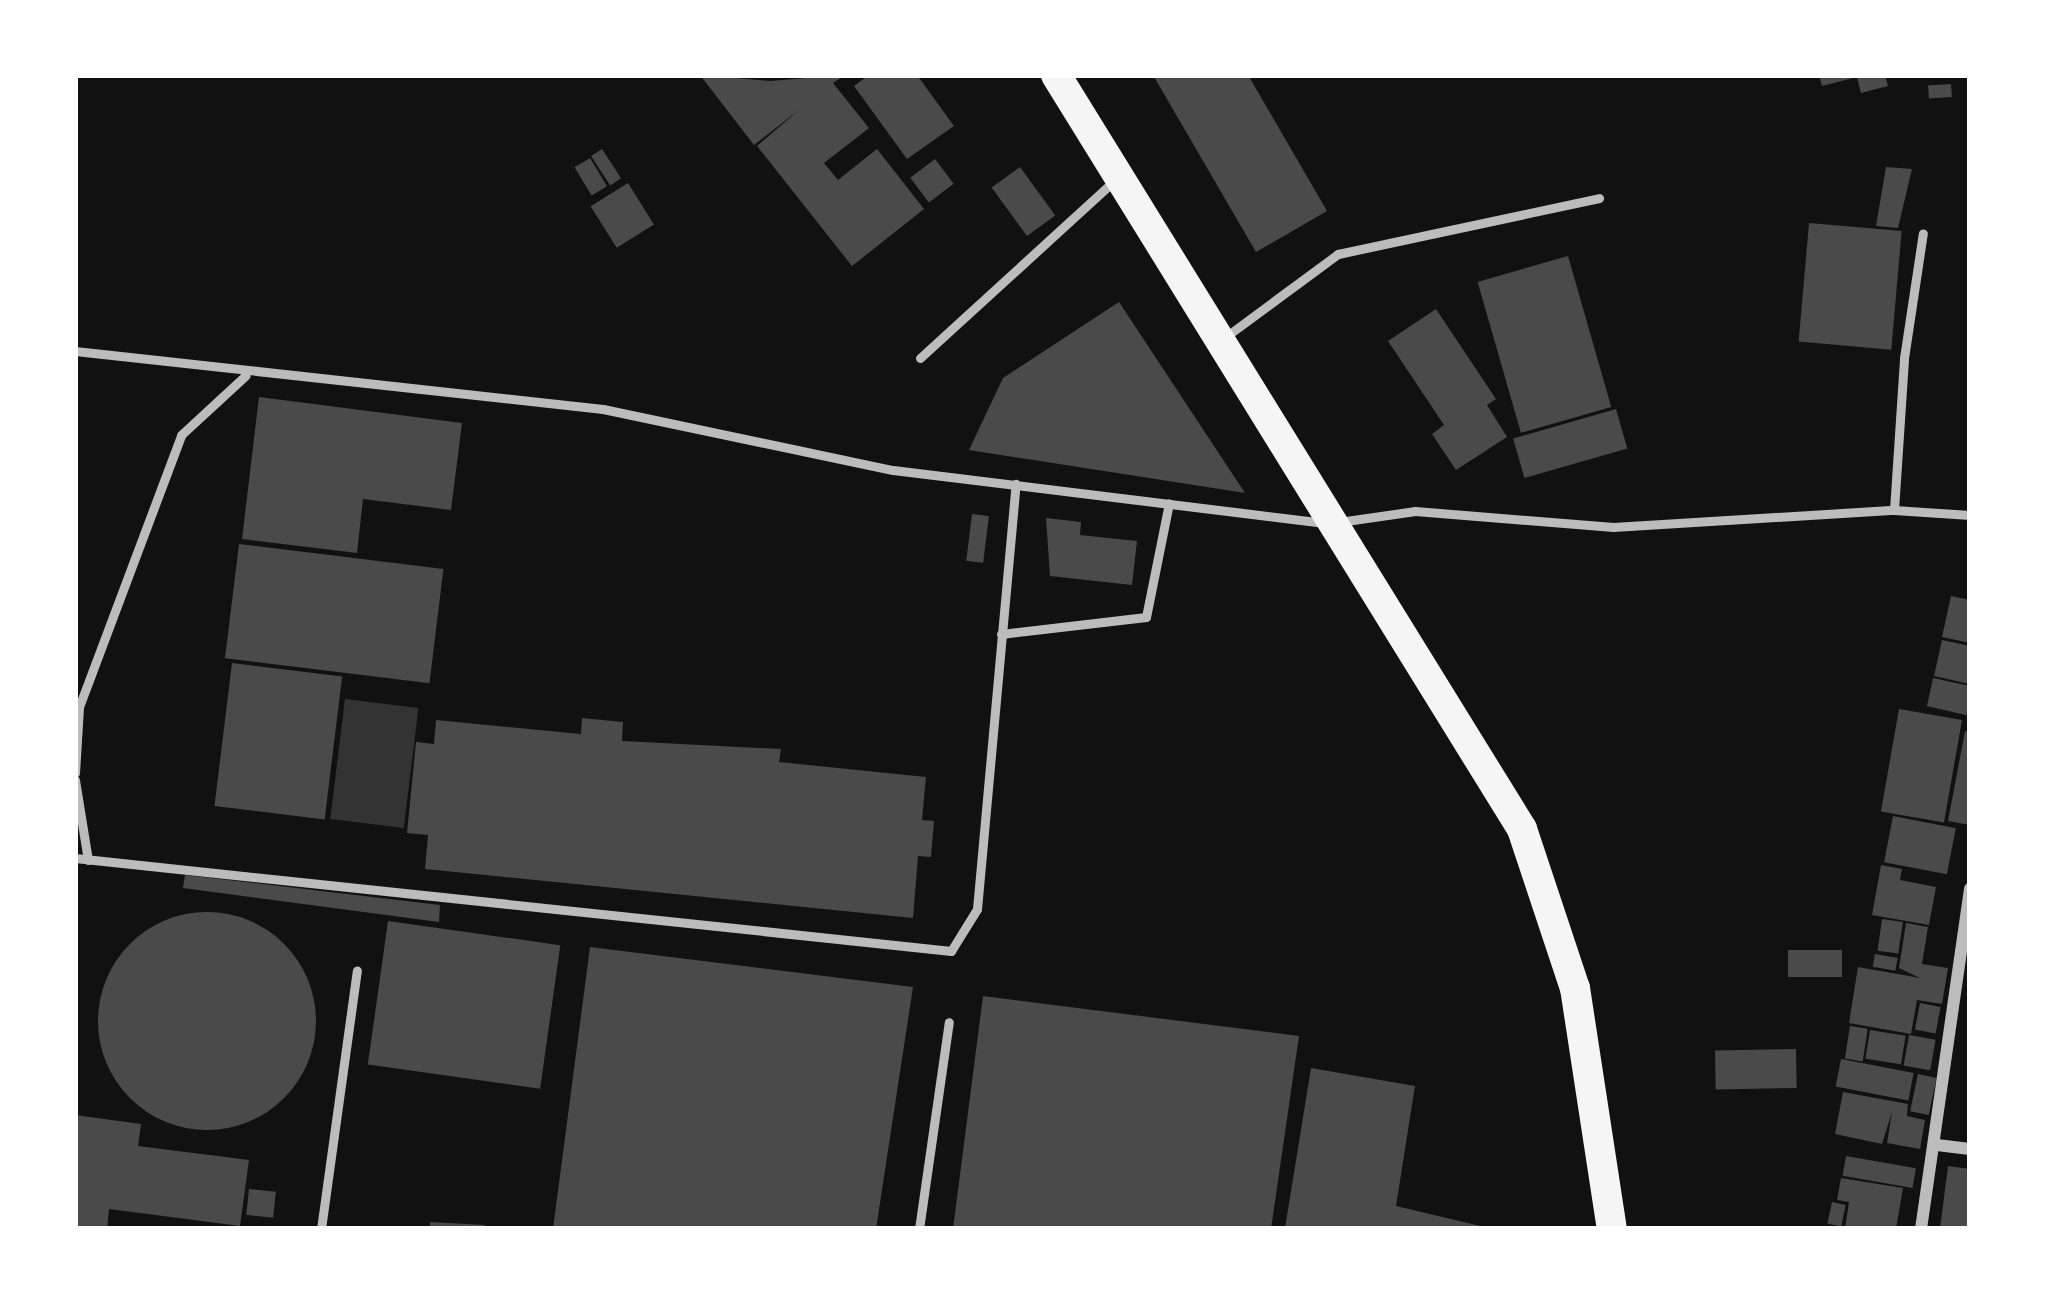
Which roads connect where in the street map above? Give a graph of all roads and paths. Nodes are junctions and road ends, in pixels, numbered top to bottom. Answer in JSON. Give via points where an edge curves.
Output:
{"nodes":[{"id":1,"x":1056,"y":75,"type":"edge"},
{"id":2,"x":1117,"y":178,"type":"junction"},
{"id":3,"x":1599,"y":198,"type":"dead end"},
{"id":4,"x":1923,"y":233,"type":"dead end"},
{"id":5,"x":1220,"y":341,"type":"junction"},
{"id":6,"x":75,"y":351,"type":"edge"},
{"id":7,"x":920,"y":358,"type":"dead end"},
{"id":8,"x":247,"y":374,"type":"junction"},
{"id":9,"x":1016,"y":484,"type":"junction"},
{"id":10,"x":1169,"y":503,"type":"junction"},
{"id":11,"x":1894,"y":510,"type":"junction"},
{"id":12,"x":1970,"y":515,"type":"edge"},
{"id":13,"x":1331,"y":524,"type":"junction"},
{"id":14,"x":1000,"y":634,"type":"junction"},
{"id":15,"x":75,"y":777,"type":"edge"},
{"id":16,"x":75,"y":858,"type":"edge"},
{"id":17,"x":88,"y":860,"type":"junction"},
{"id":18,"x":1970,"y":889,"type":"edge"},
{"id":19,"x":357,"y":970,"type":"dead end"},
{"id":20,"x":1952,"y":984,"type":"junction"},
{"id":21,"x":1970,"y":987,"type":"edge"},
{"id":22,"x":949,"y":1022,"type":"dead end"},
{"id":23,"x":1937,"y":1145,"type":"junction"},
{"id":24,"x":1970,"y":1149,"type":"edge"},
{"id":25,"x":320,"y":1226,"type":"edge"},
{"id":26,"x":919,"y":1229,"type":"edge"},
{"id":27,"x":1612,"y":1229,"type":"edge"},
{"id":28,"x":1922,"y":1229,"type":"edge"}],
"edges":[{"from":1,"to":2,"type":"main road"},
{"from":2,"to":5,"type":"main road"},
{"from":2,"to":7,"type":"lane"},
{"from":3,"to":5,"type":"lane","via":[[1338,254]]},
{"from":4,"to":11,"type":"lane"},
{"from":5,"to":13,"type":"main road"},
{"from":6,"to":8,"type":"lane"},
{"from":8,"to":9,"type":"lane","via":[[603,409],[893,470]]},
{"from":8,"to":15,"type":"lane","via":[[181,435],[80,707]]},
{"from":9,"to":10,"type":"lane"},
{"from":9,"to":14,"type":"lane"},
{"from":10,"to":13,"type":"lane"},
{"from":10,"to":14,"type":"lane","via":[[1146,617]]},
{"from":11,"to":12,"type":"lane"},
{"from":11,"to":13,"type":"lane","via":[[1612,527],[1414,511]]},
{"from":13,"to":27,"type":"main road","via":[[1522,829],[1575,988]]},
{"from":14,"to":17,"type":"lane","via":[[977,909],[951,952]]},
{"from":15,"to":17,"type":"lane"},
{"from":16,"to":17,"type":"lane"},
{"from":18,"to":20,"type":"street"},
{"from":19,"to":25,"type":"lane"},
{"from":20,"to":21,"type":"street"},
{"from":20,"to":23,"type":"street"},
{"from":22,"to":26,"type":"lane"},
{"from":23,"to":24,"type":"street"},
{"from":23,"to":28,"type":"street"}]}
